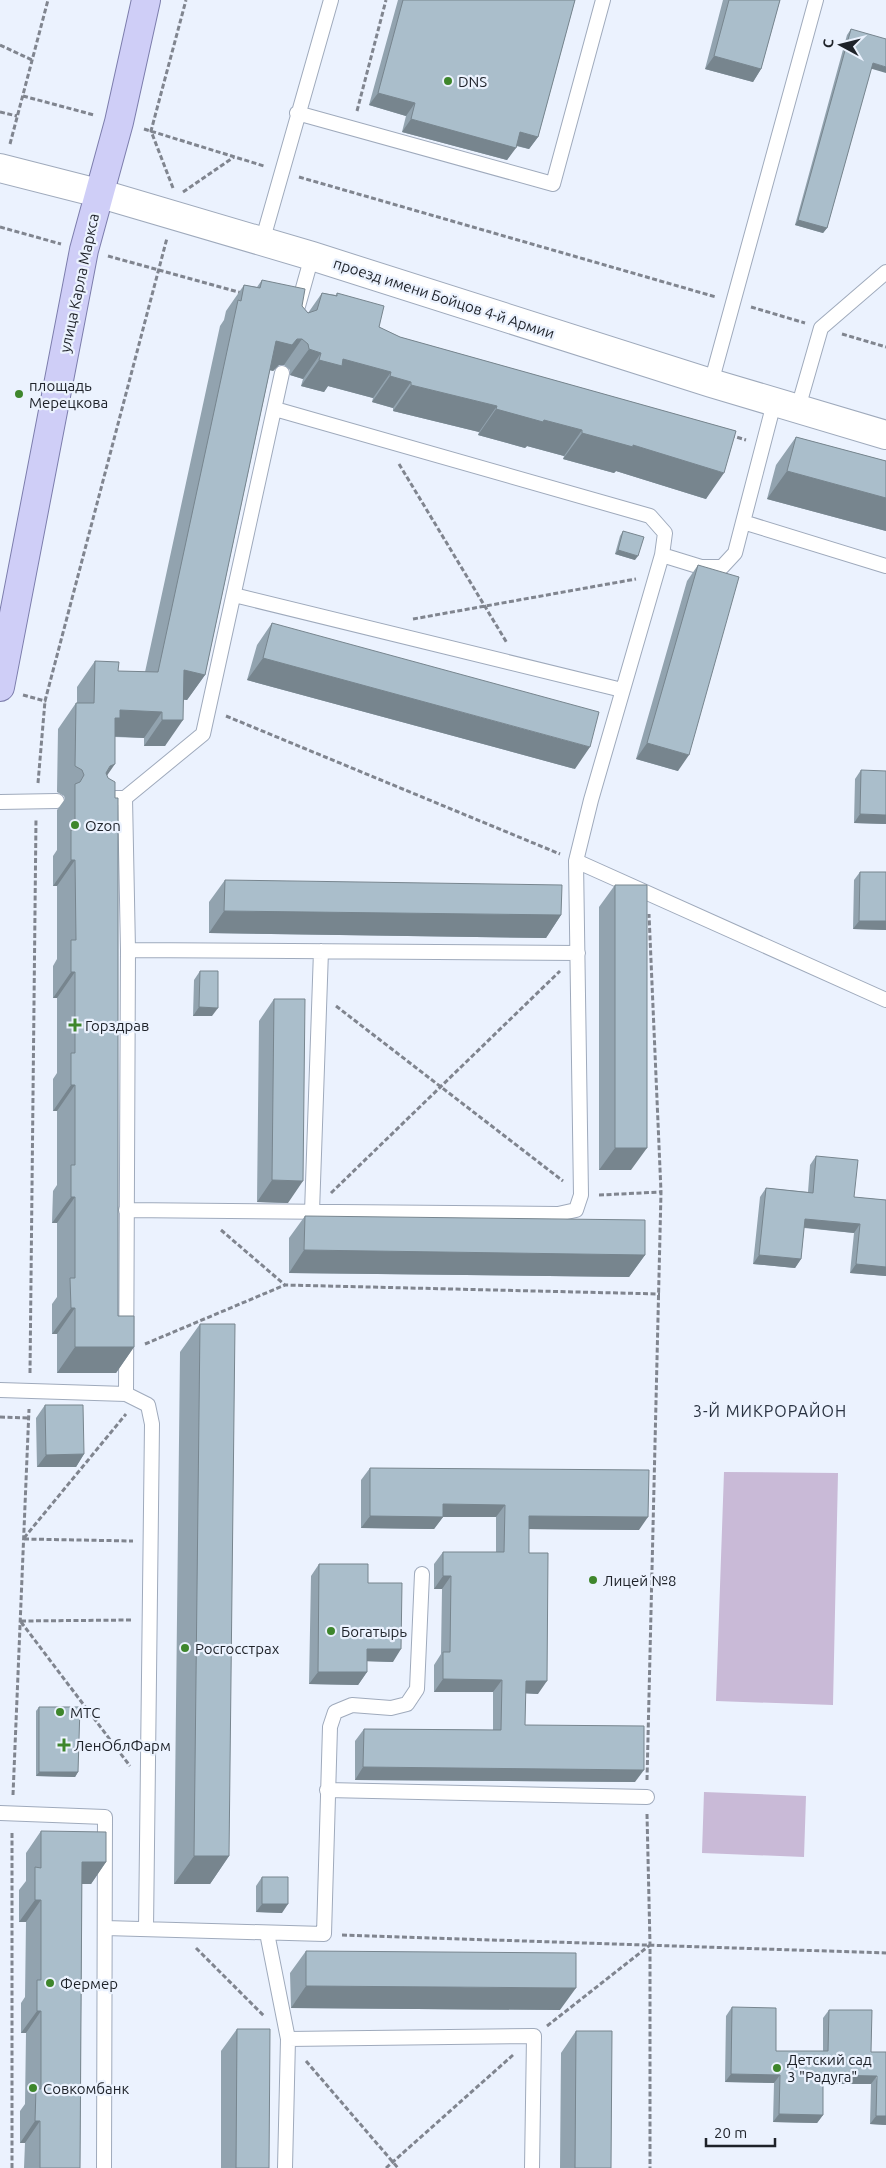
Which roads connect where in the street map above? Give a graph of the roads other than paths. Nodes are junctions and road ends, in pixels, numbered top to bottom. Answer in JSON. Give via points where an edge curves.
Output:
{"nodes":[{"id":1,"x":146,"y":0,"type":"edge"},
{"id":2,"x":331,"y":0,"type":"edge"},
{"id":3,"x":603,"y":0,"type":"edge"},
{"id":4,"x":816,"y":0,"type":"edge"},
{"id":5,"x":298,"y":113,"type":"junction"},
{"id":6,"x":2,"y":168,"type":"edge"},
{"id":7,"x":98,"y":193,"type":"junction"},
{"id":8,"x":262,"y":242,"type":"junction"},
{"id":9,"x":312,"y":256,"type":"junction"},
{"id":10,"x":886,"y":272,"type":"edge"},
{"id":11,"x":294,"y":323,"type":"edge"},
{"id":12,"x":282,"y":373,"type":"edge"},
{"id":13,"x":711,"y":383,"type":"junction"},
{"id":14,"x":786,"y":405,"type":"junction"},
{"id":15,"x":275,"y":409,"type":"junction"},
{"id":16,"x":886,"y":436,"type":"edge"},
{"id":17,"x":743,"y":522,"type":"junction"},
{"id":18,"x":662,"y":555,"type":"junction"},
{"id":19,"x":886,"y":566,"type":"edge"},
{"id":20,"x":234,"y":595,"type":"junction"},
{"id":21,"x":9,"y":690,"type":"edge"},
{"id":22,"x":622,"y":690,"type":"junction"},
{"id":23,"x":125,"y":798,"type":"junction"},
{"id":24,"x":106,"y":799,"type":"edge"},
{"id":25,"x":57,"y":801,"type":"dead end"},
{"id":26,"x":0,"y":802,"type":"edge"},
{"id":27,"x":576,"y":861,"type":"junction"},
{"id":28,"x":128,"y":950,"type":"junction"},
{"id":29,"x":321,"y":951,"type":"junction"},
{"id":30,"x":578,"y":953,"type":"junction"},
{"id":31,"x":886,"y":1000,"type":"edge"},
{"id":32,"x":126,"y":1210,"type":"junction"},
{"id":33,"x":312,"y":1212,"type":"junction"},
{"id":34,"x":0,"y":1390,"type":"edge"},
{"id":35,"x":132,"y":1397,"type":"junction"},
{"id":36,"x":422,"y":1574,"type":"dead end"},
{"id":37,"x":326,"y":1790,"type":"junction"},
{"id":38,"x":647,"y":1797,"type":"road end"},
{"id":39,"x":6,"y":1813,"type":"edge"},
{"id":40,"x":104,"y":1928,"type":"junction"},
{"id":41,"x":146,"y":1929,"type":"junction"},
{"id":42,"x":267,"y":1933,"type":"junction"},
{"id":43,"x":288,"y":2039,"type":"junction"},
{"id":44,"x":104,"y":2168,"type":"edge"},
{"id":45,"x":285,"y":2168,"type":"edge"},
{"id":46,"x":532,"y":2168,"type":"edge"}],
"edges":[{"from":1,"to":7,"type":"main road","name":"улица Карла Маркса","via":[[119,122]]},
{"from":2,"to":5,"type":"lane"},
{"from":3,"to":5,"type":"lane","via":[[553,184]]},
{"from":4,"to":13,"type":"lane"},
{"from":5,"to":8,"type":"lane"},
{"from":6,"to":7,"type":"street","name":"проезд имени Бойцов 4-й Армии"},
{"from":7,"to":8,"type":"street","name":"проезд имени Бойцов 4-й Армии"},
{"from":7,"to":21,"type":"main road","name":"улица Карла Маркса","via":[[84,250]]},
{"from":8,"to":9,"type":"street","name":"проезд имени Бойцов 4-й Армии"},
{"from":9,"to":11,"type":"lane"},
{"from":9,"to":13,"type":"street","name":"проезд имени Бойцов 4-й Армии"},
{"from":10,"to":14,"type":"lane","via":[[821,328]]},
{"from":12,"to":15,"type":"lane"},
{"from":13,"to":14,"type":"street","name":"проезд имени Бойцов 4-й Армии"},
{"from":14,"to":16,"type":"street","name":"проезд имени Бойцов 4-й Армии"},
{"from":14,"to":17,"type":"lane","via":[[763,445]]},
{"from":15,"to":18,"type":"lane","via":[[650,516],[665,533]]},
{"from":15,"to":20,"type":"lane"},
{"from":17,"to":18,"type":"lane","via":[[735,553],[722,568]]},
{"from":17,"to":19,"type":"lane"},
{"from":18,"to":22,"type":"lane"},
{"from":20,"to":22,"type":"lane"},
{"from":20,"to":23,"type":"lane","via":[[203,734]]},
{"from":22,"to":27,"type":"lane"},
{"from":23,"to":24,"type":"lane"},
{"from":23,"to":28,"type":"lane"},
{"from":25,"to":26,"type":"lane"},
{"from":27,"to":30,"type":"lane"},
{"from":27,"to":31,"type":"lane"},
{"from":28,"to":29,"type":"lane"},
{"from":28,"to":32,"type":"lane"},
{"from":29,"to":30,"type":"lane"},
{"from":29,"to":33,"type":"lane"},
{"from":30,"to":33,"type":"lane","via":[[582,1195],[576,1210],[558,1214]]},
{"from":32,"to":33,"type":"lane"},
{"from":32,"to":35,"type":"lane","via":[[126,1352]]},
{"from":34,"to":35,"type":"lane"},
{"from":35,"to":41,"type":"lane","via":[[148,1405],[152,1424]]},
{"from":36,"to":37,"type":"lane","via":[[417,1689],[407,1704],[391,1708],[352,1705],[335,1712],[330,1727]]},
{"from":37,"to":38,"type":"lane"},
{"from":37,"to":42,"type":"lane","via":[[324,1934]]},
{"from":39,"to":40,"type":"lane","via":[[105,1817]]},
{"from":40,"to":41,"type":"lane"},
{"from":40,"to":44,"type":"lane"},
{"from":41,"to":42,"type":"lane"},
{"from":42,"to":43,"type":"lane"},
{"from":43,"to":45,"type":"lane"},
{"from":43,"to":46,"type":"lane","via":[[534,2036]]}]}
